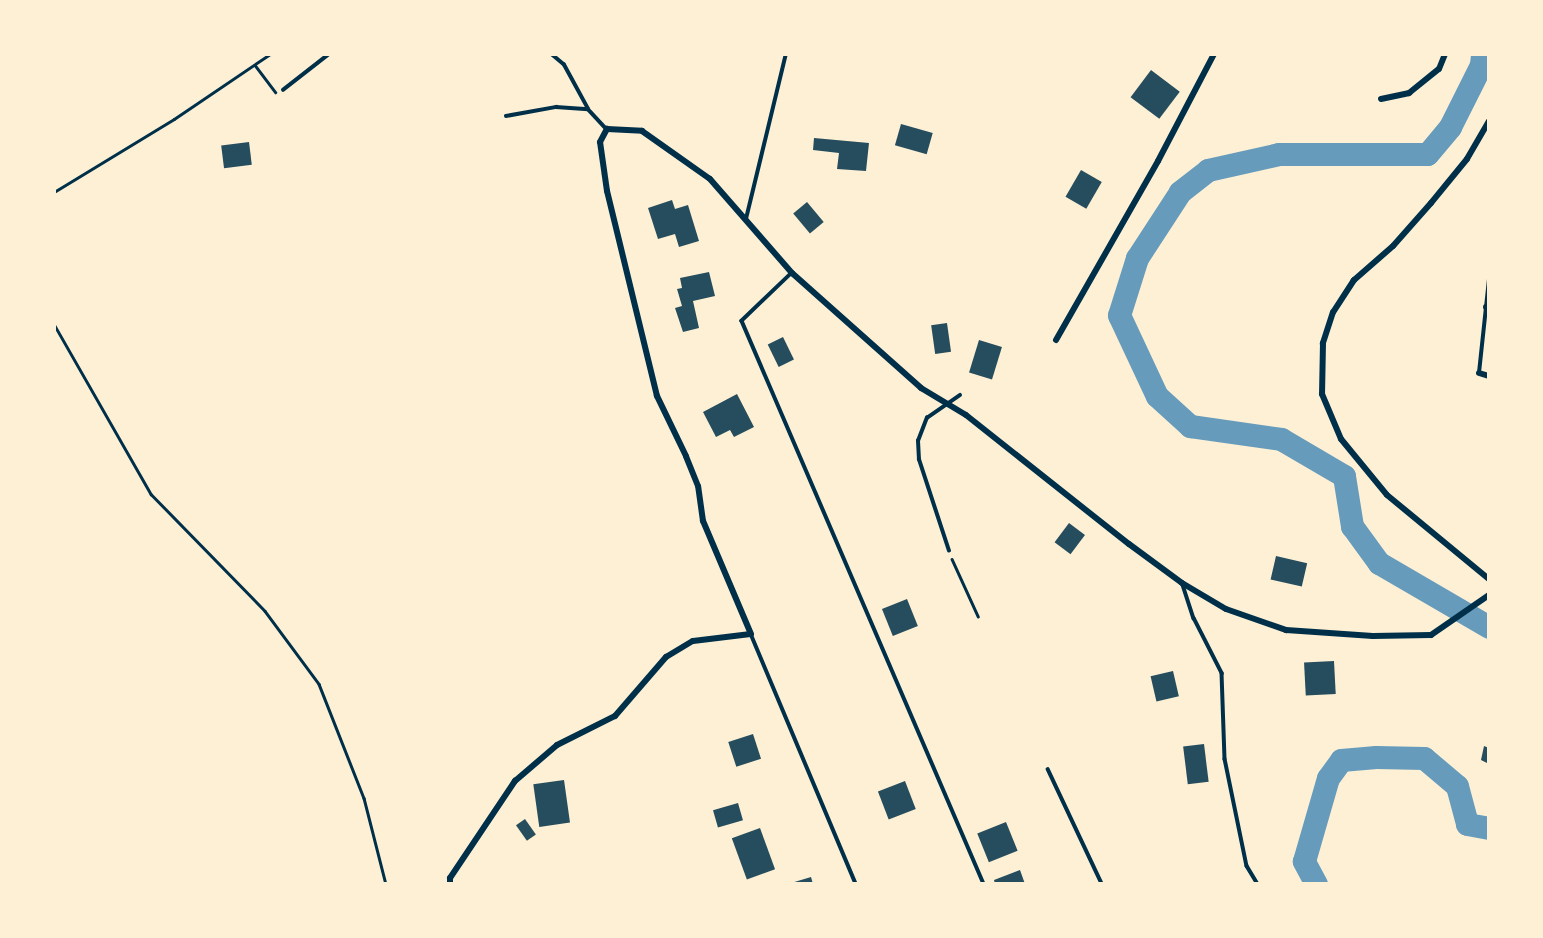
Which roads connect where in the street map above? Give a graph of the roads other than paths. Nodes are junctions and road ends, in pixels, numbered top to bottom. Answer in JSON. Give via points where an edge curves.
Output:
{"nodes":[{"id":1,"x":329,"y":54,"type":"edge"},
{"id":2,"x":551,"y":54,"type":"edge"},
{"id":3,"x":786,"y":54,"type":"edge"},
{"id":4,"x":1214,"y":54,"type":"edge"},
{"id":5,"x":1445,"y":54,"type":"edge"},
{"id":6,"x":283,"y":90,"type":"road end"},
{"id":7,"x":1381,"y":99,"type":"dead end"},
{"id":8,"x":588,"y":109,"type":"junction"},
{"id":9,"x":506,"y":116,"type":"dead end"},
{"id":10,"x":1489,"y":121,"type":"edge"},
{"id":11,"x":607,"y":129,"type":"junction"},
{"id":12,"x":746,"y":221,"type":"junction"},
{"id":13,"x":792,"y":273,"type":"junction"},
{"id":14,"x":1489,"y":279,"type":"edge"},
{"id":15,"x":1487,"y":307,"type":"edge"},
{"id":16,"x":1056,"y":340,"type":"dead end"},
{"id":17,"x":1479,"y":373,"type":"joint"},
{"id":18,"x":1489,"y":376,"type":"edge"},
{"id":19,"x":960,"y":395,"type":"dead end"},
{"id":20,"x":950,"y":405,"type":"junction"},
{"id":21,"x":949,"y":551,"type":"road end"},
{"id":22,"x":1489,"y":579,"type":"edge"},
{"id":23,"x":1182,"y":583,"type":"junction"},
{"id":24,"x":1489,"y":595,"type":"edge"},
{"id":25,"x":751,"y":634,"type":"junction"},
{"id":26,"x":1048,"y":769,"type":"dead end"},
{"id":27,"x":450,"y":884,"type":"edge"},
{"id":28,"x":856,"y":884,"type":"edge"},
{"id":29,"x":984,"y":884,"type":"edge"},
{"id":30,"x":1102,"y":884,"type":"edge"},
{"id":31,"x":1258,"y":884,"type":"edge"}],
"edges":[{"from":1,"to":6,"type":"lane"},
{"from":2,"to":8,"type":"lane","via":[[564,65]]},
{"from":3,"to":12,"type":"lane"},
{"from":4,"to":16,"type":"street"},
{"from":5,"to":7,"type":"street","via":[[1439,69],[1409,93]]},
{"from":8,"to":9,"type":"lane","via":[[556,107]]},
{"from":8,"to":11,"type":"lane"},
{"from":10,"to":22,"type":"street","via":[[1467,159],[1392,246],[1354,280],[1333,312],[1323,343],[1322,394],[1341,439],[1387,495]]},
{"from":11,"to":12,"type":"street","via":[[642,131],[710,179]]},
{"from":11,"to":25,"type":"street","via":[[600,142],[607,191],[657,396],[698,486],[703,521]]},
{"from":12,"to":13,"type":"street"},
{"from":13,"to":20,"type":"street","via":[[921,388]]},
{"from":13,"to":29,"type":"lane","via":[[742,321]]},
{"from":14,"to":15,"type":"lane"},
{"from":15,"to":17,"type":"lane"},
{"from":17,"to":18,"type":"street"},
{"from":19,"to":20,"type":"lane"},
{"from":20,"to":21,"type":"lane","via":[[927,418],[918,441],[919,460]]},
{"from":20,"to":23,"type":"street"},
{"from":23,"to":24,"type":"street","via":[[1226,609],[1286,630],[1373,636],[1431,635]]},
{"from":23,"to":31,"type":"lane","via":[[1222,673],[1225,759],[1247,866]]},
{"from":25,"to":27,"type":"street","via":[[693,641],[666,657],[615,716],[557,745],[515,781]]},
{"from":25,"to":28,"type":"lane"},
{"from":26,"to":30,"type":"lane"}]}
